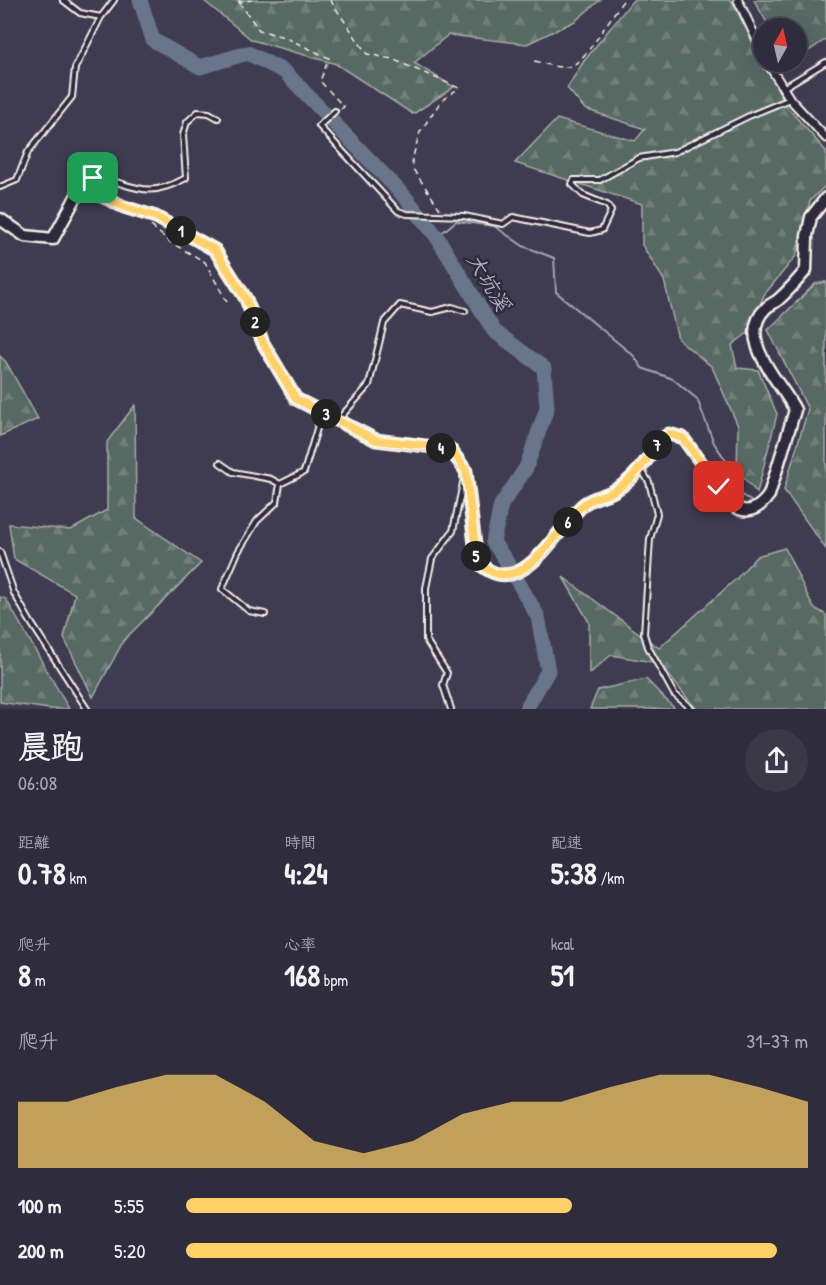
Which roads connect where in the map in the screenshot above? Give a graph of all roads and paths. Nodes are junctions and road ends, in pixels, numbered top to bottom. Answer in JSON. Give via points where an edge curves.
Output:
{"nodes":[{"id":1,"x":63,"y":0,"type":"edge"},
{"id":2,"x":114,"y":0,"type":"edge"},
{"id":3,"x":252,"y":0,"type":"edge"},
{"id":4,"x":330,"y":0,"type":"edge"},
{"id":5,"x":624,"y":0,"type":"edge"},
{"id":6,"x":738,"y":0,"type":"edge"},
{"id":7,"x":239,"y":1,"type":"edge"},
{"id":8,"x":101,"y":17,"type":"junction"},
{"id":9,"x":753,"y":32,"type":"edge"},
{"id":10,"x":534,"y":61,"type":"dead end"},
{"id":11,"x":826,"y":62,"type":"edge"},
{"id":12,"x":773,"y":72,"type":"edge"},
{"id":13,"x":783,"y":88,"type":"junction"},
{"id":14,"x":790,"y":99,"type":"junction"},
{"id":15,"x":335,"y":111,"type":"joint"},
{"id":16,"x":218,"y":118,"type":"dead end"},
{"id":17,"x":826,"y":138,"type":"edge"},
{"id":18,"x":82,"y":186,"type":"junction"},
{"id":19,"x":0,"y":188,"type":"edge"},
{"id":20,"x":826,"y":198,"type":"edge"},
{"id":21,"x":140,"y":212,"type":"junction"},
{"id":22,"x":444,"y":215,"type":"junction"},
{"id":23,"x":0,"y":219,"type":"edge"},
{"id":24,"x":228,"y":304,"type":"dead end"},
{"id":25,"x":465,"y":311,"type":"dead end"},
{"id":26,"x":322,"y":412,"type":"junction"},
{"id":27,"x":338,"y":420,"type":"junction"},
{"id":28,"x":220,"y":463,"type":"dead end"},
{"id":29,"x":640,"y":468,"type":"junction"},
{"id":30,"x":466,"y":471,"type":"junction"},
{"id":31,"x":280,"y":484,"type":"junction"},
{"id":32,"x":0,"y":552,"type":"edge"},
{"id":33,"x":265,"y":614,"type":"dead end"},
{"id":34,"x":87,"y":709,"type":"edge"},
{"id":35,"x":451,"y":709,"type":"edge"},
{"id":36,"x":692,"y":709,"type":"edge"}],
"edges":[{"from":1,"to":8,"type":"lane","via":[[80,13]]},
{"from":2,"to":8,"type":"lane"},
{"from":3,"to":7,"type":"path"},
{"from":4,"to":22,"type":"path","via":[[367,54],[392,59],[459,88],[441,101],[420,132],[412,160],[413,169]]},
{"from":5,"to":10,"type":"path","via":[[573,65]]},
{"from":6,"to":9,"type":"street"},
{"from":7,"to":15,"type":"path","via":[[258,30],[284,37],[329,58],[320,81],[344,107]]},
{"from":8,"to":19,"type":"lane","via":[[75,68],[72,97],[28,152],[17,180]]},
{"from":11,"to":13,"type":"lane"},
{"from":12,"to":13,"type":"street"},
{"from":13,"to":14,"type":"street"},
{"from":14,"to":17,"type":"street"},
{"from":14,"to":22,"type":"lane","via":[[675,152],[639,158],[600,180],[574,180],[572,184],[583,195],[607,205],[611,211],[602,230],[590,233],[513,217],[503,224]]},
{"from":15,"to":22,"type":"lane","via":[[319,126],[398,211]]},
{"from":16,"to":18,"type":"lane","via":[[198,112],[187,122],[183,135],[186,177],[168,187],[140,190],[99,177]]},
{"from":18,"to":21,"type":"street"},
{"from":18,"to":23,"type":"street","via":[[53,239],[25,236]]},
{"from":20,"to":29,"type":"street","via":[[811,217],[806,270],[777,301],[765,308],[756,324],[762,361],[795,411],[769,495],[762,505],[740,510],[732,505],[683,438],[669,434]]},
{"from":21,"to":24,"type":"path","via":[[156,232],[205,261]]},
{"from":21,"to":26,"type":"street","via":[[215,250],[246,299],[263,343],[296,399]]},
{"from":25,"to":27,"type":"lane","via":[[452,307],[432,312],[400,305],[384,323],[369,384]]},
{"from":26,"to":27,"type":"street"},
{"from":26,"to":31,"type":"lane","via":[[304,472]]},
{"from":27,"to":30,"type":"street","via":[[376,440],[450,448]]},
{"from":28,"to":31,"type":"lane","via":[[233,472]]},
{"from":29,"to":30,"type":"street","via":[[615,491],[596,496],[583,505],[551,544],[512,574],[495,573],[477,561]]},
{"from":29,"to":36,"type":"lane","via":[[649,482],[657,514],[650,539],[644,634],[674,694]]},
{"from":30,"to":35,"type":"lane","via":[[453,531],[432,559],[426,588],[426,640],[447,673],[443,685]]},
{"from":31,"to":33,"type":"lane","via":[[277,502],[257,521],[222,589],[249,611]]},
{"from":32,"to":34,"type":"lane","via":[[19,602]]}]}
